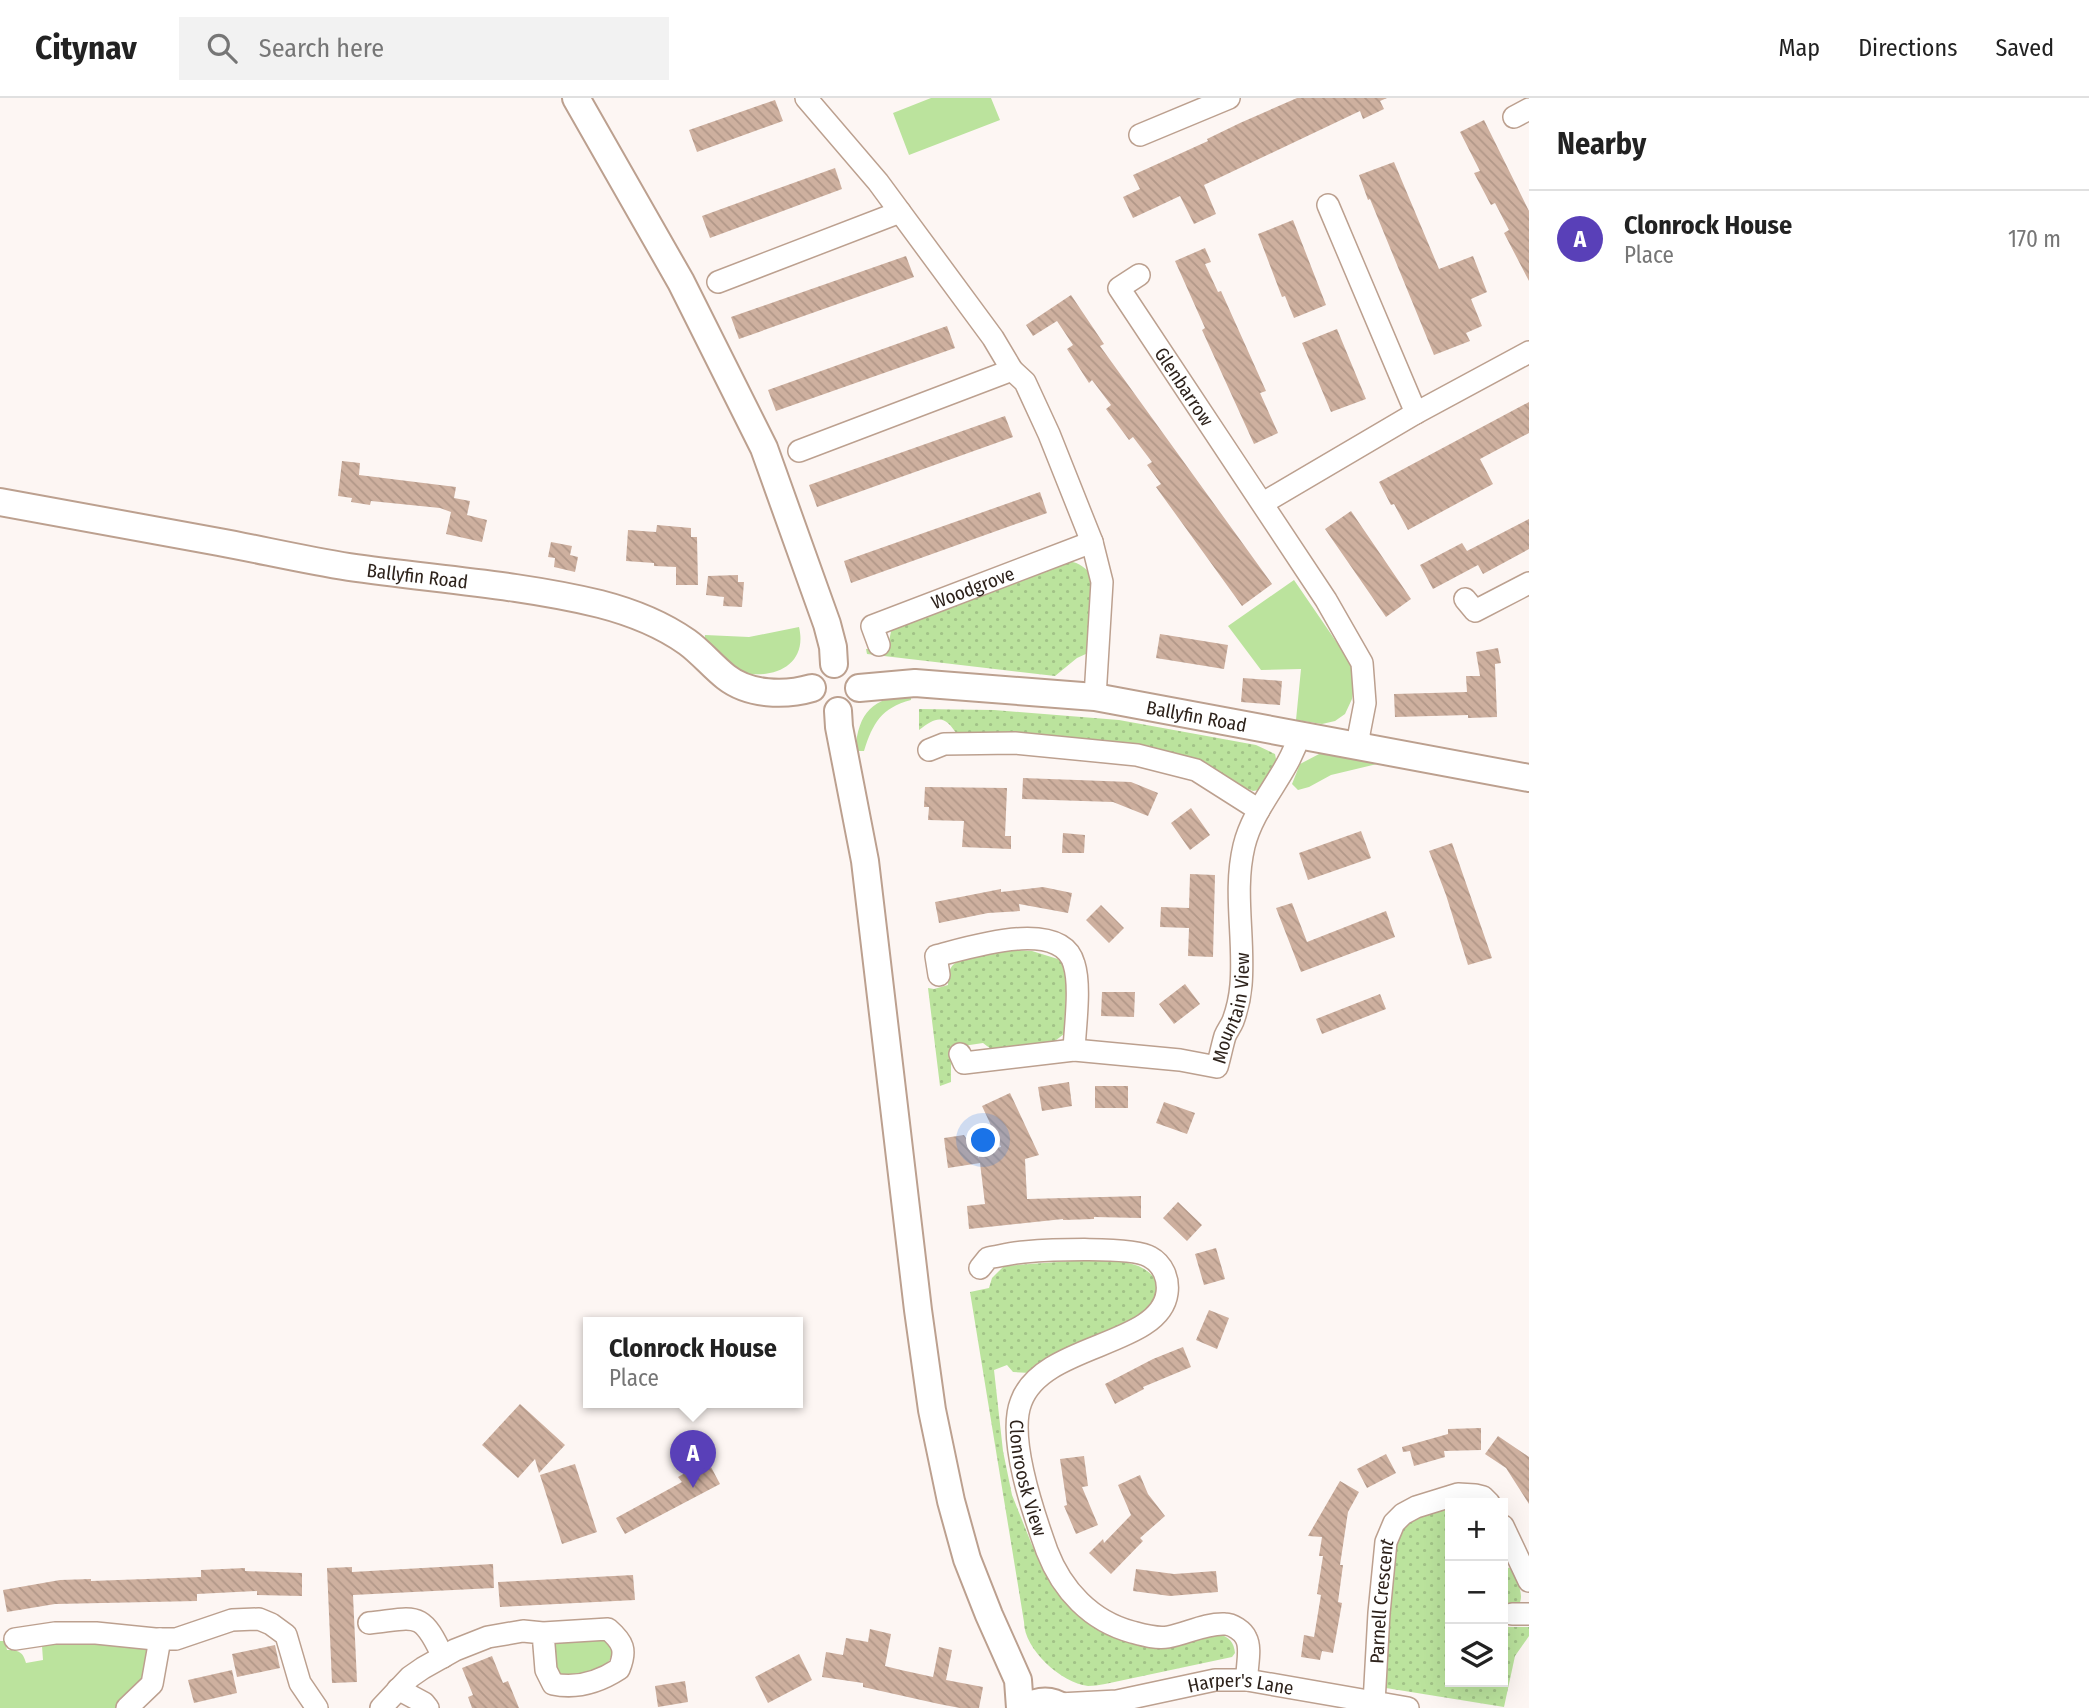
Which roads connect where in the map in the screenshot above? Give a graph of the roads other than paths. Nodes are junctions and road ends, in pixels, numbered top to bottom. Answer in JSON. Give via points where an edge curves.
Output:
{"nodes":[{"id":1,"x":576,"y":98,"type":"edge"},
{"id":2,"x":806,"y":98,"type":"edge"},
{"id":3,"x":1229,"y":98,"type":"edge"},
{"id":4,"x":1140,"y":135,"type":"dead end"},
{"id":5,"x":1329,"y":205,"type":"dead end"},
{"id":6,"x":900,"y":212,"type":"junction"},
{"id":7,"x":1139,"y":275,"type":"dead end"},
{"id":8,"x":718,"y":282,"type":"dead end"},
{"id":9,"x":1529,"y":352,"type":"edge"},
{"id":10,"x":1012,"y":370,"type":"junction"},
{"id":11,"x":1416,"y":413,"type":"junction"},
{"id":12,"x":799,"y":451,"type":"dead end"},
{"id":13,"x":0,"y":502,"type":"edge"},
{"id":14,"x":1263,"y":503,"type":"junction"},
{"id":15,"x":1092,"y":542,"type":"junction"},
{"id":16,"x":1529,"y":583,"type":"edge"},
{"id":17,"x":1465,"y":599,"type":"dead end"},
{"id":18,"x":879,"y":645,"type":"dead end"},
{"id":19,"x":834,"y":664,"type":"junction"},
{"id":20,"x":812,"y":688,"type":"junction"},
{"id":21,"x":859,"y":688,"type":"junction"},
{"id":22,"x":1095,"y":697,"type":"junction"},
{"id":23,"x":838,"y":711,"type":"junction"},
{"id":24,"x":1299,"y":736,"type":"junction"},
{"id":25,"x":937,"y":741,"type":"dead end"},
{"id":26,"x":1361,"y":746,"type":"junction"},
{"id":27,"x":1529,"y":778,"type":"edge"},
{"id":28,"x":1259,"y":810,"type":"junction"},
{"id":29,"x":939,"y":975,"type":"dead end"},
{"id":30,"x":1074,"y":1050,"type":"junction"},
{"id":31,"x":960,"y":1054,"type":"dead end"},
{"id":32,"x":980,"y":1268,"type":"dead end"},
{"id":33,"x":1445,"y":1498,"type":"edge"},
{"id":34,"x":1445,"y":1498,"type":"edge"},
{"id":35,"x":1484,"y":1498,"type":"edge"},
{"id":36,"x":1508,"y":1537,"type":"edge"},
{"id":37,"x":1529,"y":1581,"type":"edge"},
{"id":38,"x":369,"y":1623,"type":"dead end"},
{"id":39,"x":543,"y":1633,"type":"dead end"},
{"id":40,"x":15,"y":1639,"type":"dead end"},
{"id":41,"x":160,"y":1639,"type":"junction"},
{"id":42,"x":443,"y":1657,"type":"junction"},
{"id":43,"x":1247,"y":1680,"type":"junction"},
{"id":44,"x":404,"y":1683,"type":"junction"},
{"id":45,"x":1374,"y":1703,"type":"junction"},
{"id":46,"x":1113,"y":1705,"type":"edge"},
{"id":47,"x":1042,"y":1706,"type":"edge"},
{"id":48,"x":127,"y":1708,"type":"edge"},
{"id":49,"x":317,"y":1708,"type":"edge"},
{"id":50,"x":381,"y":1708,"type":"edge"},
{"id":51,"x":428,"y":1708,"type":"edge"},
{"id":52,"x":1408,"y":1708,"type":"edge"}],
"edges":[{"from":1,"to":19,"type":"street","via":[[681,282],[764,448],[827,624]]},
{"from":2,"to":6,"type":"street"},
{"from":3,"to":4,"type":"street"},
{"from":5,"to":11,"type":"street"},
{"from":6,"to":8,"type":"street"},
{"from":6,"to":10,"type":"street"},
{"from":7,"to":14,"type":"street","name":"Glenbarrow","via":[[1119,288]]},
{"from":9,"to":11,"type":"street"},
{"from":10,"to":12,"type":"street"},
{"from":10,"to":15,"type":"street","via":[[1025,382]]},
{"from":11,"to":14,"type":"street"},
{"from":13,"to":20,"type":"street","name":"Ballyfin Road","via":[[347,567],[466,581],[598,604],[662,626],[740,685],[776,692]]},
{"from":14,"to":26,"type":"street","name":"Glenbarrow","via":[[1362,663]]},
{"from":15,"to":18,"type":"street","name":"Woodgrove","via":[[872,626]]},
{"from":15,"to":22,"type":"street","via":[[1102,582]]},
{"from":16,"to":17,"type":"street","via":[[1475,611]]},
{"from":19,"to":20,"type":"street","via":[[816,674]]},
{"from":19,"to":21,"type":"street","via":[[849,668]]},
{"from":20,"to":23,"type":"street","via":[[820,705]]},
{"from":21,"to":22,"type":"street","name":"Ballyfin Road","via":[[915,683]]},
{"from":21,"to":23,"type":"street","via":[[855,701]]},
{"from":22,"to":24,"type":"street","name":"Ballyfin Road"},
{"from":23,"to":47,"type":"street","via":[[865,861],[932,1410],[967,1559],[1018,1680]]},
{"from":24,"to":26,"type":"street","name":"Ballyfin Road"},
{"from":24,"to":28,"type":"street","name":"Mountain View"},
{"from":25,"to":28,"type":"street","via":[[1050,745],[1155,758],[1196,770]]},
{"from":26,"to":27,"type":"street","name":"Ballyfin Road"},
{"from":28,"to":30,"type":"street","name":"Mountain View","via":[[1250,825],[1240,864],[1241,988],[1217,1067]]},
{"from":29,"to":30,"type":"street","via":[[936,956],[975,946],[1018,939],[1059,945],[1070,956],[1076,974]]},
{"from":30,"to":31,"type":"street","name":"Mountain View","via":[[964,1063]]},
{"from":32,"to":43,"type":"street","name":"Clonroosk View","via":[[988,1258],[1025,1252],[1101,1250],[1144,1254],[1165,1272],[1166,1301],[1152,1318],[1061,1362],[1030,1386],[1021,1401],[1017,1439],[1049,1555],[1070,1591],[1090,1612],[1108,1624],[1154,1637],[1226,1624],[1236,1628],[1248,1646]]},
{"from":33,"to":35,"type":"street","name":"Parnell Crescent","via":[[1458,1494]]},
{"from":34,"to":45,"type":"street","name":"Parnell Crescent","via":[[1403,1514],[1386,1542]]},
{"from":36,"to":37,"type":"street"},
{"from":38,"to":42,"type":"street","via":[[414,1619],[427,1626]]},
{"from":39,"to":42,"type":"street","via":[[488,1637]]},
{"from":40,"to":41,"type":"street","via":[[55,1633]]},
{"from":41,"to":48,"type":"street","via":[[152,1684]]},
{"from":41,"to":49,"type":"street","via":[[176,1639],[232,1620],[259,1619],[271,1624],[286,1635],[300,1683]]},
{"from":42,"to":44,"type":"street"},
{"from":43,"to":45,"type":"street","name":"Harper's Lane"},
{"from":43,"to":46,"type":"street","name":"Harper's Lane","via":[[1205,1682]]},
{"from":44,"to":50,"type":"street"},
{"from":44,"to":51,"type":"street"},
{"from":45,"to":52,"type":"street","name":"Harper's Lane"},
{"from":46,"to":47,"type":"street","name":"Harper's Lane"}]}
